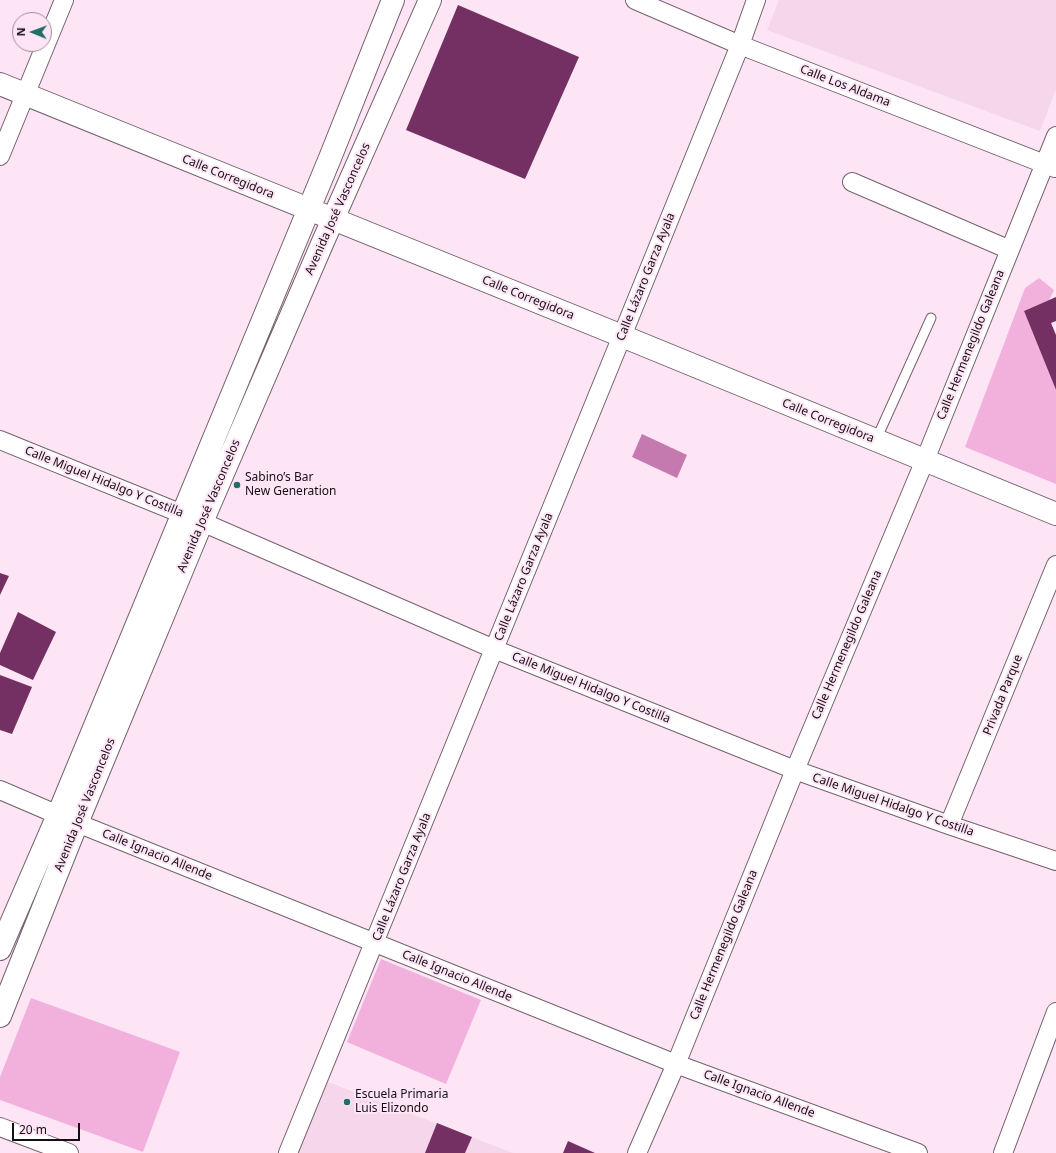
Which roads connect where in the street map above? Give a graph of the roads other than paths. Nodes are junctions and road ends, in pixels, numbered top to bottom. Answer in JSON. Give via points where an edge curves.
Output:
{"nodes":[{"id":1,"x":64,"y":0,"type":"edge"},
{"id":2,"x":393,"y":0,"type":"edge"},
{"id":3,"x":430,"y":0,"type":"edge"},
{"id":4,"x":635,"y":0,"type":"edge"},
{"id":5,"x":756,"y":0,"type":"edge"},
{"id":6,"x":740,"y":45,"type":"junction"},
{"id":7,"x":0,"y":84,"type":"edge"},
{"id":8,"x":26,"y":94,"type":"junction"},
{"id":9,"x":1056,"y":136,"type":"edge"},
{"id":10,"x":0,"y":156,"type":"edge"},
{"id":11,"x":1051,"y":166,"type":"edge"},
{"id":12,"x":852,"y":182,"type":"dead end"},
{"id":13,"x":308,"y":210,"type":"junction"},
{"id":14,"x":334,"y":219,"type":"junction"},
{"id":15,"x":1010,"y":250,"type":"junction"},
{"id":16,"x":931,"y":318,"type":"dead end"},
{"id":17,"x":622,"y":336,"type":"junction"},
{"id":18,"x":0,"y":440,"type":"edge"},
{"id":19,"x":876,"y":440,"type":"junction"},
{"id":20,"x":925,"y":460,"type":"junction"},
{"id":21,"x":182,"y":514,"type":"junction"},
{"id":22,"x":1056,"y":514,"type":"edge"},
{"id":23,"x":202,"y":522,"type":"junction"},
{"id":24,"x":1056,"y":565,"type":"edge"},
{"id":25,"x":494,"y":649,"type":"junction"},
{"id":26,"x":795,"y":770,"type":"junction"},
{"id":27,"x":0,"y":790,"type":"edge"},
{"id":28,"x":67,"y":819,"type":"junction"},
{"id":29,"x":949,"y":825,"type":"junction"},
{"id":30,"x":1056,"y":861,"type":"edge"},
{"id":31,"x":375,"y":943,"type":"junction"},
{"id":32,"x":0,"y":949,"type":"edge"},
{"id":33,"x":1056,"y":1012,"type":"edge"},
{"id":34,"x":0,"y":1016,"type":"edge"},
{"id":35,"x":676,"y":1064,"type":"junction"},
{"id":36,"x":0,"y":1127,"type":"edge"},
{"id":37,"x":69,"y":1153,"type":"edge"},
{"id":38,"x":288,"y":1153,"type":"edge"},
{"id":39,"x":637,"y":1153,"type":"edge"},
{"id":40,"x":918,"y":1153,"type":"edge"},
{"id":41,"x":1003,"y":1153,"type":"edge"}],
"edges":[{"from":1,"to":8,"type":"street"},
{"from":2,"to":13,"type":"main road","name":"Avenida José Vasconcelos"},
{"from":3,"to":14,"type":"main road","name":"Avenida José Vasconcelos"},
{"from":4,"to":6,"type":"street","name":"Calle Los Aldama"},
{"from":5,"to":6,"type":"street","name":"Calle Lázaro Garza Ayala"},
{"from":6,"to":11,"type":"street","name":"Calle Los Aldama"},
{"from":6,"to":17,"type":"street","name":"Calle Lázaro Garza Ayala"},
{"from":7,"to":8,"type":"main road","name":"Calle Corregidora"},
{"from":8,"to":10,"type":"street"},
{"from":8,"to":13,"type":"main road","name":"Calle Corregidora"},
{"from":9,"to":11,"type":"street","name":"Calle Hermenegildo Galeana"},
{"from":11,"to":15,"type":"street","name":"Calle Hermenegildo Galeana"},
{"from":12,"to":15,"type":"street"},
{"from":13,"to":14,"type":"main road","name":"Calle Corregidora"},
{"from":13,"to":21,"type":"main road","name":"Avenida José Vasconcelos"},
{"from":14,"to":17,"type":"main road","name":"Calle Corregidora"},
{"from":14,"to":23,"type":"main road","name":"Avenida José Vasconcelos"},
{"from":15,"to":20,"type":"street","name":"Calle Hermenegildo Galeana"},
{"from":16,"to":19,"type":"lane"},
{"from":17,"to":19,"type":"main road","name":"Calle Corregidora"},
{"from":17,"to":25,"type":"street","name":"Calle Lázaro Garza Ayala"},
{"from":18,"to":21,"type":"street","name":"Calle Miguel Hidalgo Y Costilla"},
{"from":19,"to":20,"type":"main road","name":"Calle Corregidora"},
{"from":20,"to":22,"type":"main road","name":"Calle Corregidora"},
{"from":20,"to":26,"type":"street","name":"Calle Hermenegildo Galeana"},
{"from":21,"to":23,"type":"street","name":"Calle Miguel Hidalgo Y Costilla"},
{"from":21,"to":28,"type":"main road","name":"Avenida José Vasconcelos"},
{"from":23,"to":25,"type":"street","name":"Calle Miguel Hidalgo Y Costilla"},
{"from":23,"to":28,"type":"main road","name":"Avenida José Vasconcelos"},
{"from":24,"to":29,"type":"street","name":"Privada Parque"},
{"from":25,"to":26,"type":"street","name":"Calle Miguel Hidalgo Y Costilla"},
{"from":25,"to":31,"type":"street","name":"Calle Lázaro Garza Ayala"},
{"from":26,"to":29,"type":"street","name":"Calle Miguel Hidalgo Y Costilla"},
{"from":26,"to":35,"type":"street","name":"Calle Hermenegildo Galeana"},
{"from":27,"to":28,"type":"street","name":"Calle Ignacio Allende"},
{"from":28,"to":31,"type":"street","name":"Calle Ignacio Allende"},
{"from":28,"to":32,"type":"main road","name":"Avenida José Vasconcelos"},
{"from":28,"to":34,"type":"main road","name":"Avenida José Vasconcelos"},
{"from":29,"to":30,"type":"street","name":"Calle Miguel Hidalgo Y Costilla"},
{"from":31,"to":35,"type":"street","name":"Calle Ignacio Allende"},
{"from":31,"to":38,"type":"street","name":"Calle Lázaro Garza Ayala"},
{"from":33,"to":41,"type":"street"},
{"from":35,"to":39,"type":"street","name":"Calle Hermenegildo Galeana"},
{"from":35,"to":40,"type":"street","name":"Calle Ignacio Allende"},
{"from":36,"to":37,"type":"street"}]}
